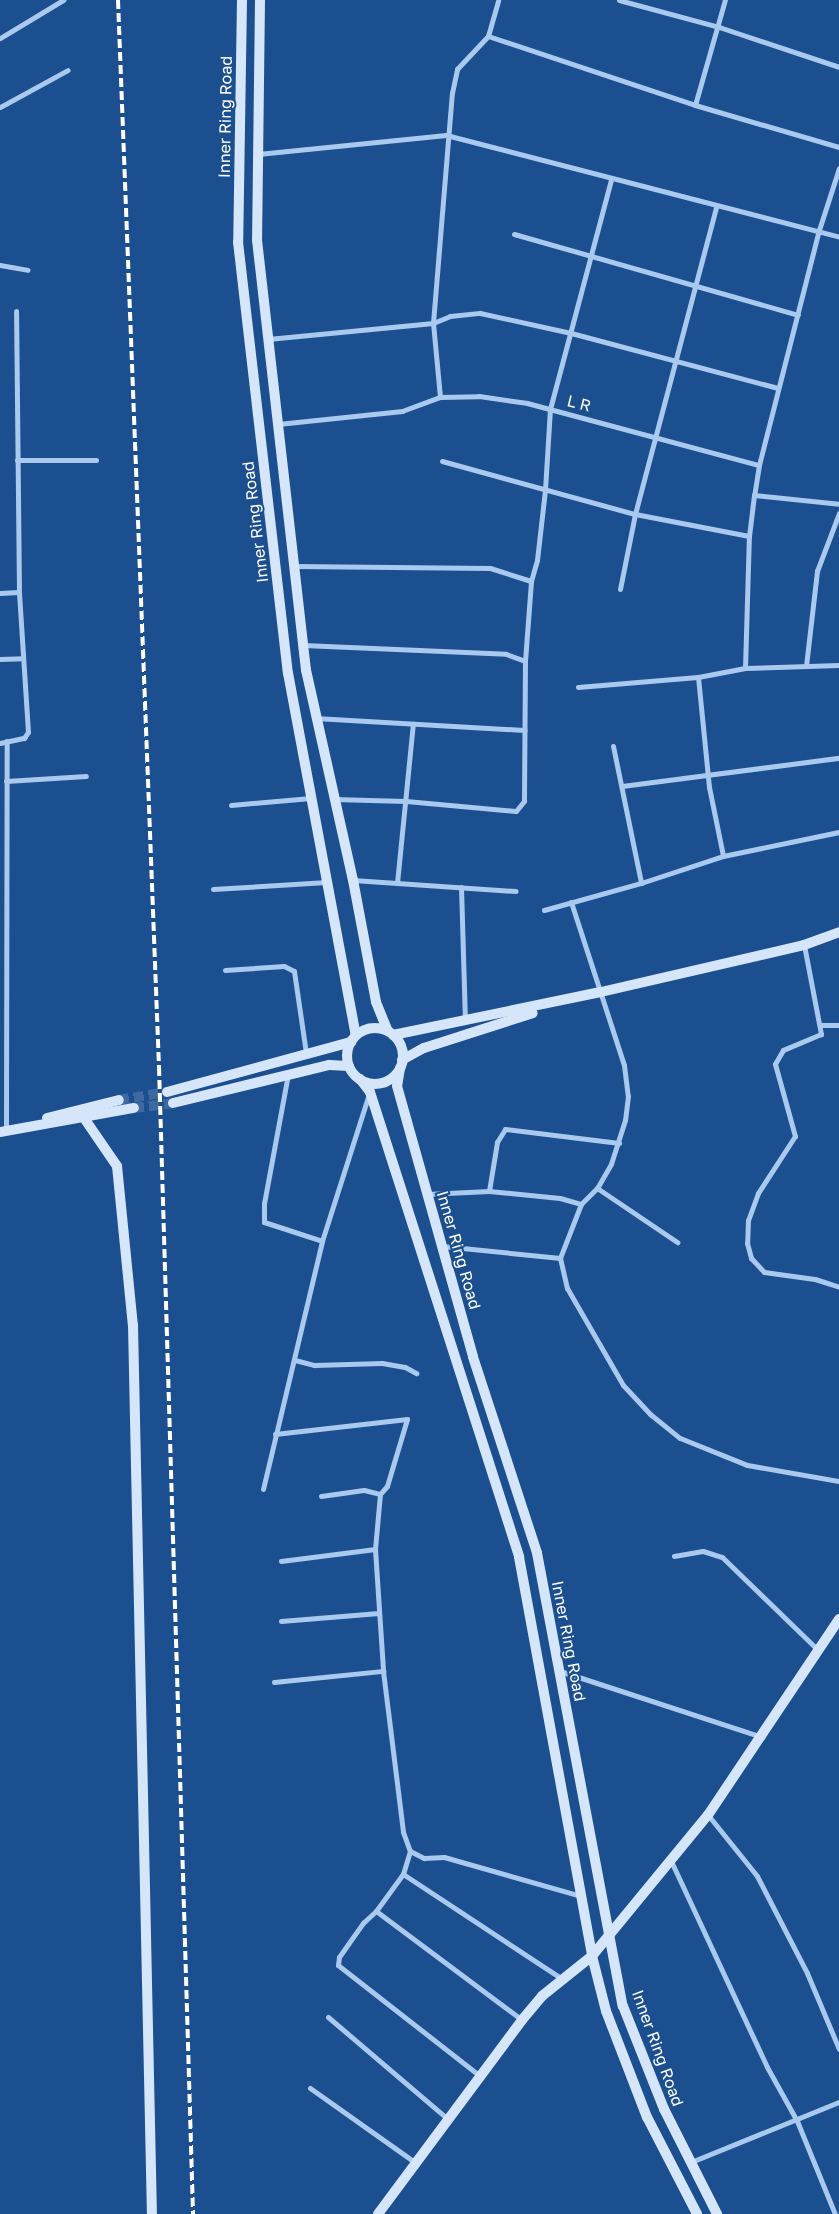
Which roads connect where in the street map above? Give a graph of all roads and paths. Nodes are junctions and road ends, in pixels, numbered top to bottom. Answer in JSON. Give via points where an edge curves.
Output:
{"nodes":[{"id":1,"x":63,"y":0,"type":"edge"},
{"id":2,"x":242,"y":0,"type":"edge"},
{"id":3,"x":260,"y":0,"type":"edge"},
{"id":4,"x":498,"y":0,"type":"edge"},
{"id":5,"x":619,"y":0,"type":"edge"},
{"id":6,"x":725,"y":0,"type":"edge"},
{"id":7,"x":719,"y":27,"type":"junction"},
{"id":8,"x":488,"y":36,"type":"junction"},
{"id":9,"x":0,"y":38,"type":"edge"},
{"id":10,"x":839,"y":67,"type":"edge"},
{"id":11,"x":68,"y":70,"type":"dead end"},
{"id":12,"x":695,"y":105,"type":"junction"},
{"id":13,"x":0,"y":107,"type":"edge"},
{"id":14,"x":446,"y":134,"type":"junction"},
{"id":15,"x":839,"y":147,"type":"edge"},
{"id":16,"x":258,"y":154,"type":"junction"},
{"id":17,"x":839,"y":168,"type":"edge"},
{"id":18,"x":611,"y":179,"type":"junction"},
{"id":19,"x":716,"y":207,"type":"junction"},
{"id":20,"x":818,"y":233,"type":"junction"},
{"id":21,"x":514,"y":234,"type":"dead end"},
{"id":22,"x":839,"y":237,"type":"edge"},
{"id":23,"x":591,"y":257,"type":"junction"},
{"id":24,"x":0,"y":265,"type":"edge"},
{"id":25,"x":28,"y":270,"type":"dead end"},
{"id":26,"x":695,"y":287,"type":"junction"},
{"id":27,"x":16,"y":311,"type":"dead end"},
{"id":28,"x":798,"y":315,"type":"junction"},
{"id":29,"x":433,"y":323,"type":"junction"},
{"id":30,"x":571,"y":333,"type":"junction"},
{"id":31,"x":268,"y":339,"type":"junction"},
{"id":32,"x":673,"y":362,"type":"junction"},
{"id":33,"x":778,"y":388,"type":"junction"},
{"id":34,"x":440,"y":397,"type":"junction"},
{"id":35,"x":550,"y":409,"type":"junction"},
{"id":36,"x":277,"y":424,"type":"junction"},
{"id":37,"x":653,"y":439,"type":"junction"},
{"id":38,"x":17,"y":460,"type":"junction"},
{"id":39,"x":96,"y":460,"type":"dead end"},
{"id":40,"x":442,"y":461,"type":"dead end"},
{"id":41,"x":759,"y":465,"type":"junction"},
{"id":42,"x":545,"y":490,"type":"junction"},
{"id":43,"x":754,"y":495,"type":"junction"},
{"id":44,"x":839,"y":504,"type":"edge"},
{"id":45,"x":839,"y":513,"type":"edge"},
{"id":46,"x":635,"y":514,"type":"junction"},
{"id":47,"x":749,"y":536,"type":"junction"},
{"id":48,"x":294,"y":566,"type":"junction"},
{"id":49,"x":531,"y":581,"type":"junction"},
{"id":50,"x":620,"y":589,"type":"dead end"},
{"id":51,"x":19,"y":592,"type":"junction"},
{"id":52,"x":0,"y":593,"type":"edge"},
{"id":53,"x":303,"y":645,"type":"junction"},
{"id":54,"x":23,"y":658,"type":"junction"},
{"id":55,"x":0,"y":659,"type":"edge"},
{"id":56,"x":525,"y":661,"type":"junction"},
{"id":57,"x":839,"y":665,"type":"edge"},
{"id":58,"x":806,"y":666,"type":"junction"},
{"id":59,"x":745,"y":668,"type":"junction"},
{"id":60,"x":698,"y":677,"type":"junction"},
{"id":61,"x":578,"y":686,"type":"dead end"},
{"id":62,"x":315,"y":718,"type":"junction"},
{"id":63,"x":413,"y":724,"type":"junction"},
{"id":64,"x":525,"y":730,"type":"junction"},
{"id":65,"x":7,"y":741,"type":"junction"},
{"id":66,"x":0,"y":742,"type":"edge"},
{"id":67,"x":614,"y":746,"type":"dead end"},
{"id":68,"x":839,"y":758,"type":"edge"},
{"id":69,"x":708,"y":773,"type":"junction"},
{"id":70,"x":86,"y":776,"type":"dead end"},
{"id":71,"x":6,"y":781,"type":"junction"},
{"id":72,"x":622,"y":786,"type":"junction"},
{"id":73,"x":311,"y":798,"type":"junction"},
{"id":74,"x":333,"y":799,"type":"junction"},
{"id":75,"x":406,"y":801,"type":"junction"},
{"id":76,"x":231,"y":805,"type":"dead end"},
{"id":77,"x":3,"y":822,"type":"edge"},
{"id":78,"x":839,"y":832,"type":"edge"},
{"id":79,"x":724,"y":856,"type":"junction"},
{"id":80,"x":353,"y":880,"type":"junction"},
{"id":81,"x":327,"y":882,"type":"junction"},
{"id":82,"x":397,"y":883,"type":"junction"},
{"id":83,"x":641,"y":883,"type":"junction"},
{"id":84,"x":461,"y":887,"type":"junction"},
{"id":85,"x":213,"y":888,"type":"dead end"},
{"id":86,"x":516,"y":891,"type":"dead end"},
{"id":87,"x":571,"y":902,"type":"junction"},
{"id":88,"x":544,"y":910,"type":"dead end"},
{"id":89,"x":839,"y":932,"type":"edge"},
{"id":90,"x":804,"y":945,"type":"junction"},
{"id":91,"x":225,"y":970,"type":"dead end"},
{"id":92,"x":3,"y":976,"type":"edge"},
{"id":93,"x":601,"y":992,"type":"junction"},
{"id":94,"x":586,"y":996,"type":"junction"},
{"id":95,"x":465,"y":1021,"type":"junction"},
{"id":96,"x":821,"y":1025,"type":"junction"},
{"id":97,"x":839,"y":1025,"type":"edge"},
{"id":98,"x":391,"y":1033,"type":"junction"},
{"id":99,"x":354,"y":1038,"type":"junction"},
{"id":100,"x":306,"y":1053,"type":"junction"},
{"id":101,"x":401,"y":1064,"type":"junction"},
{"id":102,"x":349,"y":1066,"type":"junction"},
{"id":103,"x":288,"y":1074,"type":"junction"},
{"id":104,"x":360,"y":1079,"type":"junction"},
{"id":105,"x":167,"y":1092,"type":"tunnel mouth"},
{"id":106,"x":370,"y":1092,"type":"junction"},
{"id":107,"x":119,"y":1100,"type":"tunnel mouth"},
{"id":108,"x":173,"y":1102,"type":"tunnel mouth"},
{"id":109,"x":134,"y":1108,"type":"tunnel mouth"},
{"id":110,"x":84,"y":1118,"type":"junction"},
{"id":111,"x":2,"y":1130,"type":"edge"},
{"id":112,"x":619,"y":1143,"type":"junction"},
{"id":113,"x":598,"y":1188,"type":"junction"},
{"id":114,"x":489,"y":1191,"type":"junction"},
{"id":115,"x":427,"y":1194,"type":"junction"},
{"id":116,"x":582,"y":1204,"type":"junction"},
{"id":117,"x":322,"y":1242,"type":"junction"},
{"id":118,"x":677,"y":1242,"type":"dead end"},
{"id":119,"x":442,"y":1246,"type":"junction"},
{"id":120,"x":560,"y":1258,"type":"junction"},
{"id":121,"x":839,"y":1287,"type":"edge"},
{"id":122,"x":295,"y":1360,"type":"junction"},
{"id":123,"x":416,"y":1373,"type":"dead end"},
{"id":124,"x":275,"y":1434,"type":"junction"},
{"id":125,"x":839,"y":1481,"type":"edge"},
{"id":126,"x":264,"y":1489,"type":"dead end"},
{"id":127,"x":380,"y":1494,"type":"junction"},
{"id":128,"x":321,"y":1496,"type":"dead end"},
{"id":129,"x":375,"y":1548,"type":"junction"},
{"id":130,"x":674,"y":1556,"type":"dead end"},
{"id":131,"x":281,"y":1561,"type":"dead end"},
{"id":132,"x":379,"y":1613,"type":"junction"},
{"id":133,"x":839,"y":1619,"type":"edge"},
{"id":134,"x":281,"y":1621,"type":"dead end"},
{"id":135,"x":818,"y":1650,"type":"junction"},
{"id":136,"x":383,"y":1671,"type":"junction"},
{"id":137,"x":560,"y":1671,"type":"junction"},
{"id":138,"x":274,"y":1682,"type":"dead end"},
{"id":139,"x":762,"y":1737,"type":"junction"},
{"id":140,"x":708,"y":1815,"type":"junction"},
{"id":141,"x":410,"y":1851,"type":"junction"},
{"id":142,"x":671,"y":1860,"type":"junction"},
{"id":143,"x":403,"y":1874,"type":"junction"},
{"id":144,"x":582,"y":1896,"type":"junction"},
{"id":145,"x":376,"y":1911,"type":"junction"},
{"id":146,"x":611,"y":1934,"type":"junction"},
{"id":147,"x":592,"y":1956,"type":"junction"},
{"id":148,"x":562,"y":1980,"type":"junction"},
{"id":149,"x":328,"y":2016,"type":"dead end"},
{"id":150,"x":522,"y":2020,"type":"junction"},
{"id":151,"x":839,"y":2049,"type":"edge"},
{"id":152,"x":481,"y":2077,"type":"junction"},
{"id":153,"x":310,"y":2088,"type":"dead end"},
{"id":154,"x":839,"y":2102,"type":"edge"},
{"id":155,"x":449,"y":2120,"type":"junction"},
{"id":156,"x":797,"y":2121,"type":"junction"},
{"id":157,"x":690,"y":2162,"type":"junction"},
{"id":158,"x":416,"y":2163,"type":"junction"},
{"id":159,"x":152,"y":2214,"type":"edge"},
{"id":160,"x":378,"y":2214,"type":"edge"},
{"id":161,"x":697,"y":2214,"type":"edge"},
{"id":162,"x":718,"y":2214,"type":"edge"},
{"id":163,"x":835,"y":2214,"type":"edge"}],
"edges":[{"from":1,"to":9,"type":"street"},
{"from":2,"to":73,"type":"main road","name":"Inner Ring Road","via":[[238,242],[288,673]]},
{"from":3,"to":16,"type":"main road","name":"Inner Ring Road"},
{"from":4,"to":8,"type":"street"},
{"from":5,"to":7,"type":"street"},
{"from":6,"to":7,"type":"street"},
{"from":7,"to":10,"type":"street"},
{"from":7,"to":12,"type":"street"},
{"from":8,"to":12,"type":"street"},
{"from":8,"to":14,"type":"street","via":[[457,69]]},
{"from":11,"to":13,"type":"street"},
{"from":12,"to":15,"type":"street"},
{"from":14,"to":16,"type":"street"},
{"from":14,"to":18,"type":"street"},
{"from":14,"to":29,"type":"street"},
{"from":16,"to":31,"type":"main road","name":"Inner Ring Road","via":[[257,240]]},
{"from":17,"to":20,"type":"street"},
{"from":18,"to":19,"type":"street"},
{"from":18,"to":23,"type":"street"},
{"from":19,"to":20,"type":"street"},
{"from":19,"to":26,"type":"street"},
{"from":20,"to":22,"type":"street"},
{"from":20,"to":28,"type":"street"},
{"from":21,"to":23,"type":"street"},
{"from":23,"to":26,"type":"street"},
{"from":23,"to":30,"type":"street"},
{"from":24,"to":25,"type":"street"},
{"from":26,"to":28,"type":"street"},
{"from":26,"to":32,"type":"street"},
{"from":27,"to":38,"type":"street"},
{"from":28,"to":33,"type":"street"},
{"from":29,"to":30,"type":"street","via":[[450,316],[480,313]]},
{"from":29,"to":31,"type":"street"},
{"from":29,"to":34,"type":"street"},
{"from":30,"to":32,"type":"street"},
{"from":30,"to":35,"type":"street"},
{"from":31,"to":36,"type":"main road","name":"Inner Ring Road"},
{"from":32,"to":33,"type":"street"},
{"from":32,"to":37,"type":"street"},
{"from":33,"to":41,"type":"street"},
{"from":34,"to":35,"type":"street","name":"L R","via":[[479,396]]},
{"from":34,"to":36,"type":"street","name":"L R","via":[[402,411]]},
{"from":35,"to":37,"type":"street","name":"L R"},
{"from":35,"to":42,"type":"street"},
{"from":36,"to":48,"type":"main road","name":"Inner Ring Road"},
{"from":37,"to":41,"type":"street","name":"L R"},
{"from":37,"to":46,"type":"street"},
{"from":38,"to":39,"type":"street"},
{"from":38,"to":51,"type":"street"},
{"from":40,"to":42,"type":"street"},
{"from":41,"to":43,"type":"street"},
{"from":42,"to":46,"type":"street"},
{"from":42,"to":49,"type":"street"},
{"from":43,"to":44,"type":"street"},
{"from":43,"to":47,"type":"street"},
{"from":45,"to":58,"type":"street","via":[[817,571]]},
{"from":46,"to":47,"type":"street"},
{"from":46,"to":50,"type":"street"},
{"from":47,"to":59,"type":"street"},
{"from":48,"to":49,"type":"street","via":[[490,568]]},
{"from":48,"to":53,"type":"main road","name":"Inner Ring Road"},
{"from":49,"to":56,"type":"street"},
{"from":51,"to":52,"type":"street"},
{"from":51,"to":54,"type":"street"},
{"from":53,"to":56,"type":"street","via":[[506,654]]},
{"from":53,"to":62,"type":"main road","name":"Inner Ring Road"},
{"from":54,"to":55,"type":"street"},
{"from":54,"to":65,"type":"street","via":[[28,732],[24,738]]},
{"from":56,"to":64,"type":"street"},
{"from":57,"to":58,"type":"street"},
{"from":58,"to":59,"type":"street"},
{"from":59,"to":60,"type":"street"},
{"from":60,"to":61,"type":"street"},
{"from":60,"to":69,"type":"street"},
{"from":62,"to":63,"type":"street"},
{"from":62,"to":74,"type":"main road","name":"Inner Ring Road"},
{"from":63,"to":64,"type":"street"},
{"from":63,"to":75,"type":"street"},
{"from":64,"to":75,"type":"street","via":[[524,800],[516,811]]},
{"from":65,"to":66,"type":"street"},
{"from":65,"to":71,"type":"street"},
{"from":67,"to":72,"type":"street"},
{"from":68,"to":69,"type":"street"},
{"from":69,"to":72,"type":"street"},
{"from":69,"to":79,"type":"street"},
{"from":70,"to":71,"type":"street"},
{"from":71,"to":77,"type":"street"},
{"from":72,"to":83,"type":"street"},
{"from":73,"to":76,"type":"street"},
{"from":73,"to":81,"type":"main road","name":"Inner Ring Road"},
{"from":74,"to":75,"type":"street"},
{"from":74,"to":80,"type":"main road","name":"Inner Ring Road"},
{"from":75,"to":82,"type":"street"},
{"from":77,"to":92,"type":"street"},
{"from":78,"to":79,"type":"street"},
{"from":79,"to":83,"type":"street"},
{"from":80,"to":82,"type":"street"},
{"from":80,"to":98,"type":"main road","name":"Inner Ring Road","via":[[376,1002]]},
{"from":81,"to":85,"type":"street"},
{"from":81,"to":99,"type":"main road","name":"Inner Ring Road"},
{"from":82,"to":84,"type":"street"},
{"from":83,"to":87,"type":"street"},
{"from":84,"to":86,"type":"street"},
{"from":84,"to":95,"type":"street"},
{"from":87,"to":88,"type":"street"},
{"from":87,"to":93,"type":"street"},
{"from":89,"to":90,"type":"main road"},
{"from":90,"to":93,"type":"main road"},
{"from":90,"to":96,"type":"street"},
{"from":91,"to":100,"type":"street","via":[[284,966],[294,971]]},
{"from":92,"to":111,"type":"street"},
{"from":93,"to":94,"type":"main road"},
{"from":93,"to":112,"type":"street","via":[[624,1065],[628,1096]]},
{"from":94,"to":95,"type":"main road"},
{"from":94,"to":101,"type":"main road","via":[[424,1048]]},
{"from":95,"to":98,"type":"main road"},
{"from":96,"to":97,"type":"street"},
{"from":96,"to":121,"type":"street","via":[[821,1034],[783,1050],[775,1064],[795,1136],[758,1193],[748,1220],[747,1243],[750,1258],[764,1272],[815,1279]]},
{"from":98,"to":99,"type":"main road","via":[[371,1028]]},
{"from":98,"to":101,"type":"main road","via":[[399,1041]]},
{"from":99,"to":100,"type":"main road"},
{"from":99,"to":102,"type":"main road","via":[[347,1058]]},
{"from":100,"to":105,"type":"main road"},
{"from":101,"to":104,"type":"main road","via":[[386,1081],[377,1083]]},
{"from":101,"to":115,"type":"main road","name":"Inner Ring Road","via":[[397,1086]]},
{"from":102,"to":103,"type":"main road","via":[[329,1064]]},
{"from":102,"to":104,"type":"main road"},
{"from":103,"to":108,"type":"main road"},
{"from":103,"to":117,"type":"street","via":[[264,1203],[264,1222]]},
{"from":104,"to":106,"type":"main road","name":"Inner Ring Road"},
{"from":106,"to":117,"type":"street","via":[[341,1174]]},
{"from":106,"to":144,"type":"main road","name":"Inner Ring Road","via":[[520,1557]]},
{"from":107,"to":111,"type":"main road"},
{"from":109,"to":110,"type":"main road"},
{"from":110,"to":111,"type":"main road"},
{"from":110,"to":159,"type":"main road","via":[[117,1166],[133,1325]]},
{"from":112,"to":113,"type":"street"},
{"from":112,"to":114,"type":"street","via":[[505,1130],[496,1142]]},
{"from":113,"to":116,"type":"street"},
{"from":113,"to":118,"type":"street"},
{"from":114,"to":115,"type":"street"},
{"from":114,"to":116,"type":"street","via":[[560,1198]]},
{"from":115,"to":119,"type":"main road","name":"Inner Ring Road"},
{"from":116,"to":120,"type":"street"},
{"from":117,"to":122,"type":"street"},
{"from":119,"to":120,"type":"street"},
{"from":119,"to":137,"type":"main road","name":"Inner Ring Road","via":[[473,1357],[537,1553]]},
{"from":120,"to":125,"type":"street","via":[[567,1288],[623,1385],[650,1414],[680,1438],[747,1465]]},
{"from":122,"to":123,"type":"street","via":[[314,1365],[382,1363],[405,1366]]},
{"from":122,"to":124,"type":"street"},
{"from":124,"to":126,"type":"street"},
{"from":124,"to":127,"type":"street","via":[[407,1419],[387,1486]]},
{"from":127,"to":128,"type":"street","via":[[364,1490]]},
{"from":127,"to":129,"type":"street"},
{"from":129,"to":131,"type":"street"},
{"from":129,"to":132,"type":"street"},
{"from":130,"to":135,"type":"street","via":[[702,1551],[722,1557]]},
{"from":132,"to":134,"type":"street"},
{"from":132,"to":136,"type":"street"},
{"from":133,"to":135,"type":"main road"},
{"from":135,"to":139,"type":"main road"},
{"from":136,"to":138,"type":"street"},
{"from":136,"to":141,"type":"street","via":[[402,1832]]},
{"from":137,"to":139,"type":"street"},
{"from":137,"to":146,"type":"main road","name":"Inner Ring Road"},
{"from":139,"to":140,"type":"main road"},
{"from":140,"to":142,"type":"main road"},
{"from":140,"to":151,"type":"street","via":[[757,1876],[807,1973]]},
{"from":141,"to":143,"type":"street"},
{"from":141,"to":144,"type":"street","via":[[424,1858],[444,1857]]},
{"from":142,"to":146,"type":"main road"},
{"from":142,"to":156,"type":"street","via":[[767,2067]]},
{"from":143,"to":145,"type":"street"},
{"from":143,"to":148,"type":"street"},
{"from":144,"to":147,"type":"main road","name":"Inner Ring Road"},
{"from":145,"to":150,"type":"street"},
{"from":145,"to":152,"type":"street","via":[[362,1923],[338,1957],[338,1965]]},
{"from":146,"to":147,"type":"main road"},
{"from":146,"to":157,"type":"main road","name":"Inner Ring Road","via":[[624,2006],[664,2109]]},
{"from":147,"to":148,"type":"main road"},
{"from":147,"to":161,"type":"main road","name":"Inner Ring Road","via":[[606,2011],[647,2117]]},
{"from":148,"to":150,"type":"main road","via":[[542,1996]]},
{"from":149,"to":155,"type":"street"},
{"from":150,"to":152,"type":"main road"},
{"from":152,"to":155,"type":"main road"},
{"from":153,"to":158,"type":"street"},
{"from":154,"to":156,"type":"street"},
{"from":155,"to":158,"type":"main road"},
{"from":156,"to":157,"type":"street"},
{"from":156,"to":163,"type":"street"},
{"from":157,"to":162,"type":"main road","name":"Inner Ring Road"},
{"from":158,"to":160,"type":"main road"}]}
